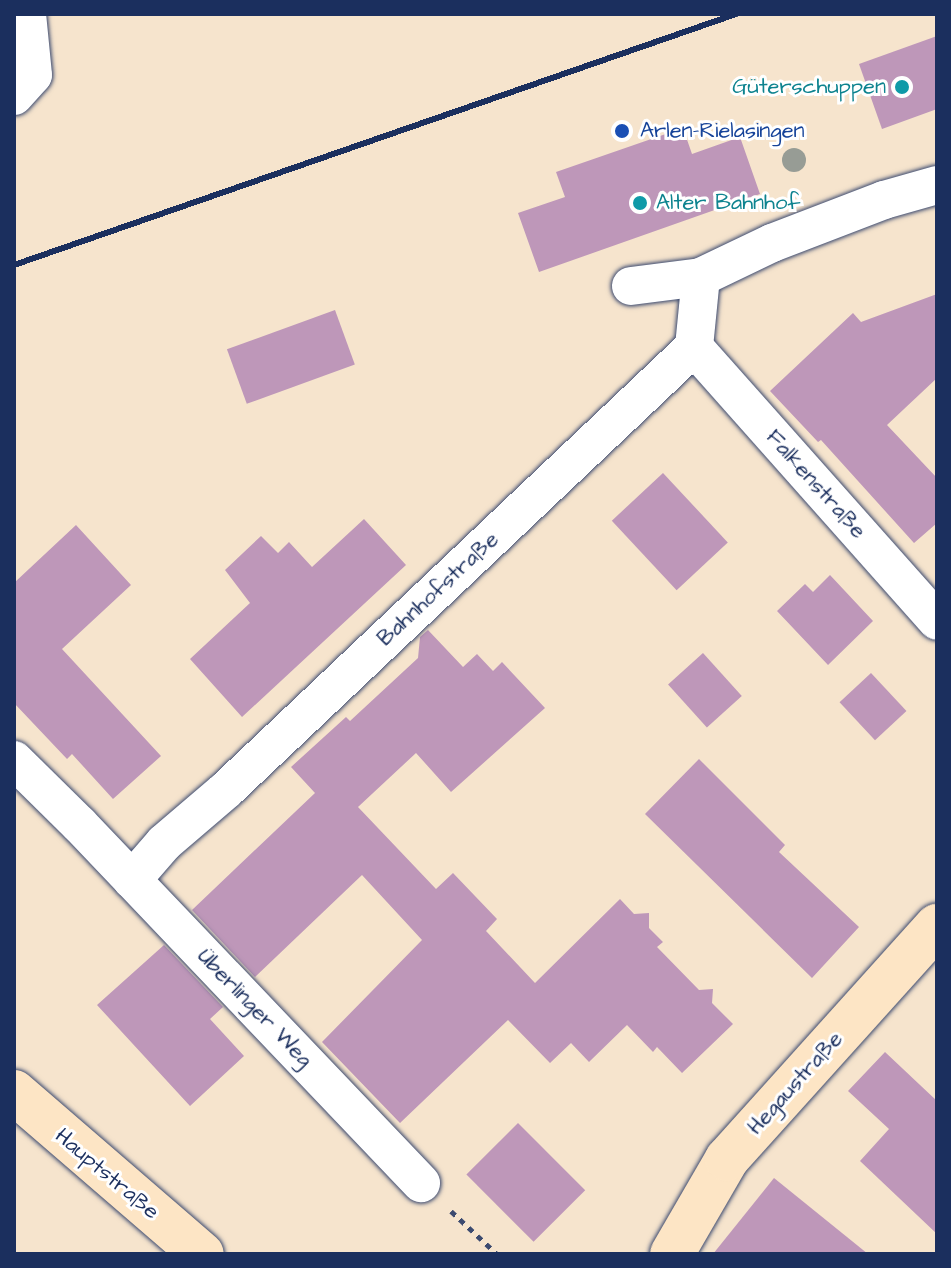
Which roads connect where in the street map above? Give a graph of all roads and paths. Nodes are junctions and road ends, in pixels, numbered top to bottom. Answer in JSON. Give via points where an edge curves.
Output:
{"nodes":[{"id":1,"x":27,"y":14,"type":"edge"},
{"id":2,"x":14,"y":96,"type":"edge"},
{"id":3,"x":937,"y":185,"type":"edge"},
{"id":4,"x":701,"y":277,"type":"junction"},
{"id":5,"x":631,"y":286,"type":"dead end"},
{"id":6,"x":694,"y":347,"type":"junction"},
{"id":7,"x":937,"y":621,"type":"edge"},
{"id":8,"x":14,"y":760,"type":"edge"},
{"id":9,"x":132,"y":880,"type":"junction"},
{"id":10,"x":937,"y":926,"type":"edge"},
{"id":11,"x":14,"y":1092,"type":"edge"},
{"id":12,"x":421,"y":1183,"type":"joint"},
{"id":13,"x":202,"y":1254,"type":"edge"},
{"id":14,"x":497,"y":1254,"type":"edge"},
{"id":15,"x":672,"y":1254,"type":"edge"}],
"edges":[{"from":1,"to":2,"type":"street","via":[[33,75]]},
{"from":3,"to":4,"type":"street","via":[[772,243]]},
{"from":4,"to":5,"type":"street"},
{"from":4,"to":6,"type":"street"},
{"from":6,"to":7,"type":"street","name":"Falkenstraße"},
{"from":6,"to":9,"type":"street","name":"Bahnhofstraße","via":[[164,843]]},
{"from":8,"to":9,"type":"street","name":"Überlinger Weg"},
{"from":9,"to":12,"type":"street","name":"Überlinger Weg"},
{"from":10,"to":15,"type":"main road","name":"Hegaustraße","via":[[727,1159]]},
{"from":11,"to":13,"type":"main road","name":"Hauptstraße"},
{"from":12,"to":14,"type":"path"}]}
